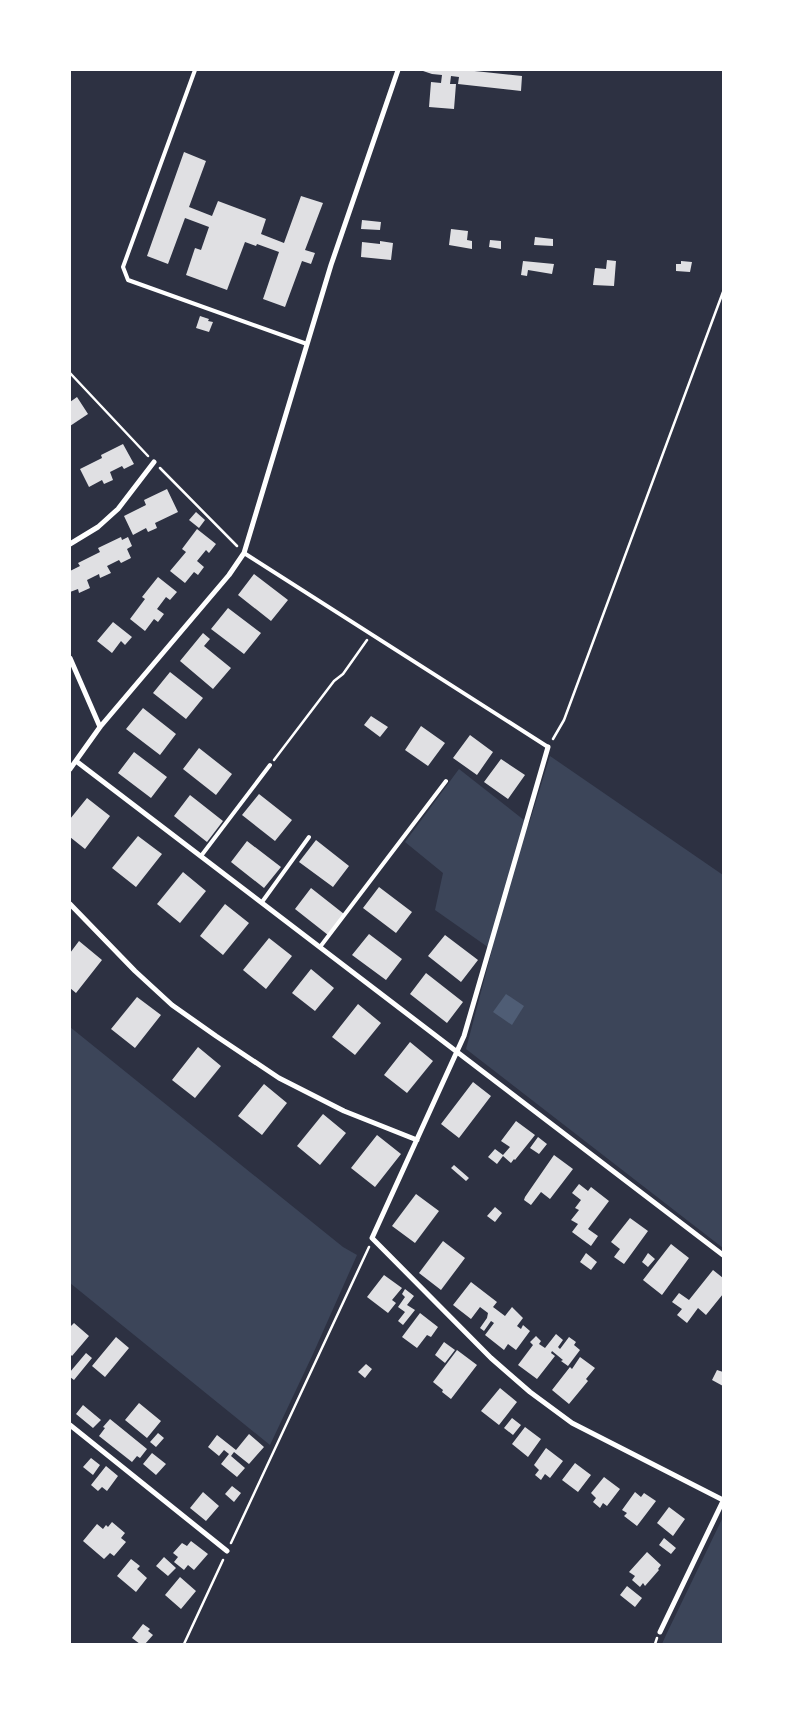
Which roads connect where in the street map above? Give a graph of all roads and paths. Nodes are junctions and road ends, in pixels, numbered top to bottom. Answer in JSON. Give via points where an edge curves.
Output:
{"nodes":[{"id":1,"x":195,"y":70,"type":"edge"},
{"id":2,"x":398,"y":70,"type":"edge"},
{"id":3,"x":723,"y":292,"type":"edge"},
{"id":4,"x":307,"y":344,"type":"junction"},
{"id":5,"x":154,"y":462,"type":"dead end"},
{"id":6,"x":70,"y":544,"type":"edge"},
{"id":7,"x":244,"y":553,"type":"junction"},
{"id":8,"x":371,"y":635,"type":"junction"},
{"id":9,"x":70,"y":658,"type":"edge"},
{"id":10,"x":100,"y":727,"type":"junction"},
{"id":11,"x":548,"y":747,"type":"junction"},
{"id":12,"x":76,"y":760,"type":"junction"},
{"id":13,"x":270,"y":765,"type":"joint"},
{"id":14,"x":70,"y":770,"type":"edge"},
{"id":15,"x":446,"y":781,"type":"dead end"},
{"id":16,"x":309,"y":837,"type":"dead end"},
{"id":17,"x":201,"y":856,"type":"junction"},
{"id":18,"x":262,"y":902,"type":"junction"},
{"id":19,"x":70,"y":904,"type":"edge"},
{"id":20,"x":320,"y":947,"type":"junction"},
{"id":21,"x":457,"y":1052,"type":"junction"},
{"id":22,"x":417,"y":1140,"type":"junction"},
{"id":23,"x":372,"y":1238,"type":"junction"},
{"id":24,"x":723,"y":1255,"type":"edge"},
{"id":25,"x":70,"y":1425,"type":"edge"},
{"id":26,"x":723,"y":1501,"type":"edge"},
{"id":27,"x":227,"y":1551,"type":"junction"},
{"id":28,"x":660,"y":1632,"type":"dead end"},
{"id":29,"x":184,"y":1644,"type":"edge"}],
"edges":[{"from":1,"to":4,"type":"lane","via":[[123,267],[128,280]]},
{"from":2,"to":4,"type":"street"},
{"from":3,"to":11,"type":"path","via":[[564,720]]},
{"from":4,"to":7,"type":"street"},
{"from":5,"to":6,"type":"street","via":[[118,508],[98,527]]},
{"from":7,"to":8,"type":"lane"},
{"from":7,"to":10,"type":"street"},
{"from":8,"to":11,"type":"lane"},
{"from":8,"to":13,"type":"path"},
{"from":9,"to":10,"type":"street"},
{"from":10,"to":12,"type":"street"},
{"from":11,"to":21,"type":"street"},
{"from":12,"to":14,"type":"street"},
{"from":12,"to":17,"type":"street"},
{"from":13,"to":17,"type":"lane"},
{"from":15,"to":20,"type":"lane"},
{"from":16,"to":18,"type":"lane"},
{"from":17,"to":18,"type":"street"},
{"from":18,"to":20,"type":"street"},
{"from":19,"to":22,"type":"street","via":[[172,1005],[216,1036],[279,1078],[344,1111]]},
{"from":20,"to":21,"type":"street"},
{"from":21,"to":22,"type":"street"},
{"from":21,"to":24,"type":"street"},
{"from":22,"to":23,"type":"street"},
{"from":23,"to":26,"type":"street","via":[[491,1358],[530,1392],[572,1423]]},
{"from":23,"to":27,"type":"path"},
{"from":25,"to":27,"type":"street"},
{"from":26,"to":28,"type":"street"},
{"from":27,"to":29,"type":"path"}]}
